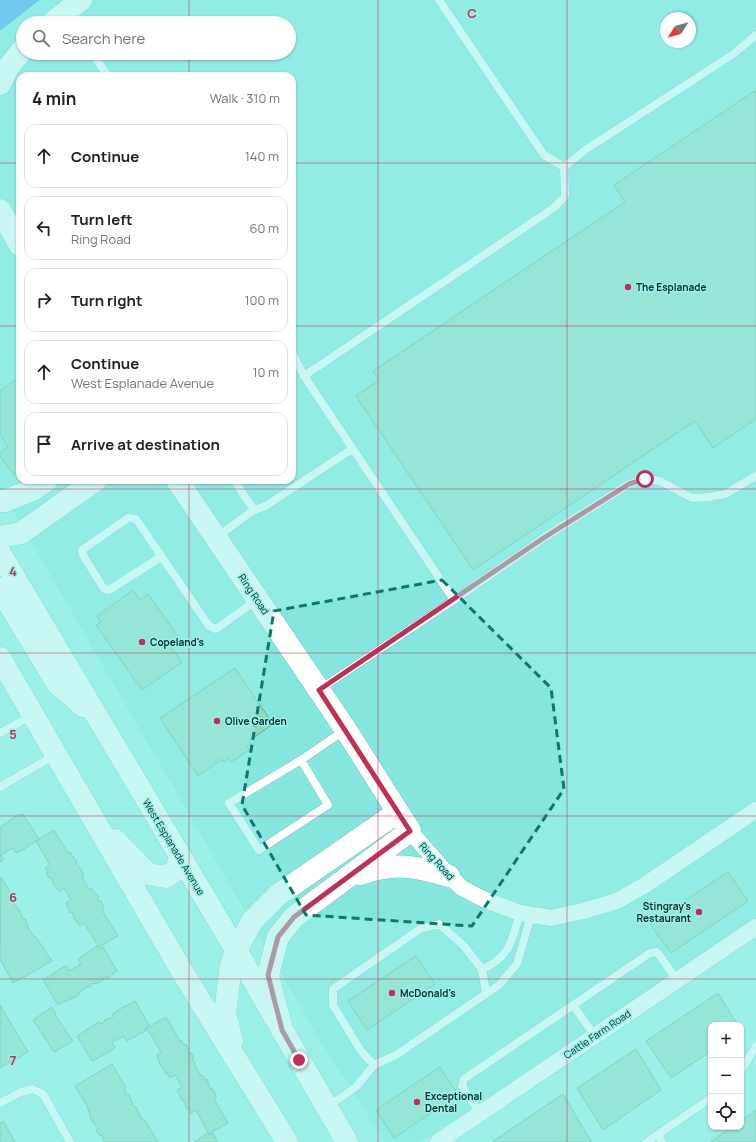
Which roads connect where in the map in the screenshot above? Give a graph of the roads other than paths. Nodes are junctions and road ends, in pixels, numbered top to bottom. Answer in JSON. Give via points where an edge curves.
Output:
{"nodes":[{"id":1,"x":439,"y":0,"type":"edge"},
{"id":2,"x":756,"y":35,"type":"edge"},
{"id":3,"x":16,"y":58,"type":"edge"},
{"id":4,"x":97,"y":60,"type":"edge"},
{"id":5,"x":105,"y":72,"type":"edge"},
{"id":6,"x":0,"y":84,"type":"edge"},
{"id":7,"x":564,"y":167,"type":"junction"},
{"id":8,"x":0,"y":210,"type":"edge"},
{"id":9,"x":16,"y":238,"type":"edge"},
{"id":10,"x":296,"y":360,"type":"edge"},
{"id":11,"x":304,"y":376,"type":"junction"},
{"id":12,"x":352,"y":449,"type":"junction"},
{"id":13,"x":756,"y":476,"type":"edge"},
{"id":14,"x":41,"y":484,"type":"edge"},
{"id":15,"x":90,"y":484,"type":"edge"},
{"id":16,"x":180,"y":484,"type":"edge"},
{"id":17,"x":237,"y":484,"type":"edge"},
{"id":18,"x":0,"y":501,"type":"edge"},
{"id":19,"x":254,"y":510,"type":"junction"},
{"id":20,"x":0,"y":537,"type":"edge"},
{"id":21,"x":216,"y":537,"type":"junction"},
{"id":22,"x":0,"y":553,"type":"edge"},
{"id":23,"x":161,"y":556,"type":"junction"},
{"id":24,"x":0,"y":589,"type":"edge"},
{"id":25,"x":258,"y":599,"type":"junction"},
{"id":26,"x":454,"y":600,"type":"junction"},
{"id":27,"x":0,"y":658,"type":"edge"},
{"id":28,"x":319,"y":690,"type":"junction"},
{"id":29,"x":34,"y":714,"type":"junction"},
{"id":30,"x":98,"y":719,"type":"junction"},
{"id":31,"x":346,"y":730,"type":"junction"},
{"id":32,"x":0,"y":733,"type":"edge"},
{"id":33,"x":56,"y":754,"type":"junction"},
{"id":34,"x":301,"y":760,"type":"junction"},
{"id":35,"x":0,"y":787,"type":"edge"},
{"id":36,"x":756,"y":810,"type":"edge"},
{"id":37,"x":398,"y":812,"type":"junction"},
{"id":38,"x":95,"y":821,"type":"junction"},
{"id":39,"x":410,"y":831,"type":"junction"},
{"id":40,"x":180,"y":859,"type":"junction"},
{"id":41,"x":449,"y":876,"type":"junction"},
{"id":42,"x":347,"y":879,"type":"junction"},
{"id":43,"x":526,"y":914,"type":"junction"},
{"id":44,"x":756,"y":927,"type":"edge"},
{"id":45,"x":236,"y":950,"type":"junction"},
{"id":46,"x":482,"y":969,"type":"junction"},
{"id":47,"x":677,"y":980,"type":"junction"},
{"id":48,"x":486,"y":994,"type":"junction"},
{"id":49,"x":573,"y":1005,"type":"junction"},
{"id":50,"x":282,"y":1030,"type":"junction"},
{"id":51,"x":595,"y":1036,"type":"junction"},
{"id":52,"x":756,"y":1046,"type":"edge"},
{"id":53,"x":374,"y":1065,"type":"junction"},
{"id":54,"x":239,"y":1066,"type":"junction"},
{"id":55,"x":744,"y":1067,"type":"edge"},
{"id":56,"x":708,"y":1100,"type":"edge"},
{"id":57,"x":0,"y":1103,"type":"edge"},
{"id":58,"x":327,"y":1107,"type":"junction"},
{"id":59,"x":480,"y":1113,"type":"junction"},
{"id":60,"x":660,"y":1138,"type":"edge"},
{"id":61,"x":70,"y":1142,"type":"edge"},
{"id":62,"x":287,"y":1142,"type":"edge"},
{"id":63,"x":347,"y":1142,"type":"edge"},
{"id":64,"x":438,"y":1142,"type":"edge"},
{"id":65,"x":647,"y":1142,"type":"edge"}],
"edges":[{"from":1,"to":7,"type":"lane","via":[[544,155]]},
{"from":2,"to":7,"type":"lane","via":[[732,55],[585,150]]},
{"from":3,"to":6,"type":"main road"},
{"from":4,"to":5,"type":"lane"},
{"from":7,"to":11,"type":"lane","via":[[565,196],[555,206]]},
{"from":8,"to":9,"type":"main road"},
{"from":10,"to":11,"type":"lane"},
{"from":11,"to":12,"type":"lane"},
{"from":12,"to":19,"type":"lane","via":[[267,505]]},
{"from":12,"to":26,"type":"lane"},
{"from":13,"to":26,"type":"lane","via":[[725,494],[709,497],[692,498],[660,480],[645,479],[629,484],[545,537]]},
{"from":14,"to":18,"type":"main road","via":[[32,490]]},
{"from":15,"to":20,"type":"main road","via":[[21,533]]},
{"from":16,"to":21,"type":"main road","name":"Ring Road"},
{"from":17,"to":19,"type":"lane"},
{"from":19,"to":21,"type":"lane"},
{"from":21,"to":25,"type":"main road","name":"Ring Road"},
{"from":22,"to":30,"type":"main road","name":"West Esplanade Avenue"},
{"from":23,"to":23,"type":"lane","via":[[136,519],[128,518],[82,550],[104,589],[109,590]]},
{"from":23,"to":25,"type":"lane","via":[[209,626],[216,629]]},
{"from":24,"to":30,"type":"main road","via":[[56,683]]},
{"from":25,"to":28,"type":"main road","name":"Ring Road"},
{"from":26,"to":28,"type":"lane"},
{"from":27,"to":29,"type":"main road"},
{"from":28,"to":31,"type":"main road","name":"Ring Road"},
{"from":29,"to":32,"type":"lane"},
{"from":29,"to":33,"type":"main road"},
{"from":30,"to":40,"type":"main road","name":"West Esplanade Avenue"},
{"from":31,"to":34,"type":"lane"},
{"from":31,"to":37,"type":"main road","name":"Ring Road"},
{"from":33,"to":35,"type":"lane"},
{"from":33,"to":38,"type":"main road"},
{"from":34,"to":34,"type":"lane","via":[[229,803],[259,850],[328,805]]},
{"from":36,"to":43,"type":"street","name":"Ring Road","via":[[645,885],[617,900],[551,918]]},
{"from":37,"to":39,"type":"main road","name":"Ring Road"},
{"from":37,"to":45,"type":"main road","via":[[278,895],[254,920]]},
{"from":38,"to":40,"type":"main road","via":[[148,874],[166,877],[176,870]]},
{"from":38,"to":54,"type":"main road"},
{"from":39,"to":41,"type":"street","name":"Ring Road"},
{"from":39,"to":42,"type":"main road"},
{"from":40,"to":45,"type":"main road","name":"West Esplanade Avenue"},
{"from":41,"to":42,"type":"main road","via":[[418,867],[401,866],[380,867]]},
{"from":41,"to":43,"type":"street","name":"Ring Road","via":[[462,888],[483,899]]},
{"from":42,"to":50,"type":"main road","via":[[294,917],[278,937],[268,975]]},
{"from":43,"to":46,"type":"lane","via":[[500,960]]},
{"from":43,"to":48,"type":"lane","via":[[517,964],[499,985]]},
{"from":44,"to":47,"type":"street","name":"Cattle Farm Road"},
{"from":45,"to":50,"type":"main road","name":"West Esplanade Avenue"},
{"from":45,"to":54,"type":"main road","via":[[230,972],[225,1013]]},
{"from":46,"to":48,"type":"lane"},
{"from":46,"to":53,"type":"lane","via":[[464,946],[438,924],[420,929],[333,990],[333,1005],[361,1051]]},
{"from":47,"to":49,"type":"lane","via":[[657,952],[650,953]]},
{"from":47,"to":51,"type":"street","name":"Cattle Farm Road"},
{"from":48,"to":53,"type":"lane","via":[[396,1055]]},
{"from":49,"to":51,"type":"lane"},
{"from":49,"to":59,"type":"lane","via":[[464,1079],[462,1086]]},
{"from":50,"to":58,"type":"main road","name":"West Esplanade Avenue"},
{"from":51,"to":59,"type":"street","name":"Cattle Farm Road"},
{"from":52,"to":55,"type":"lane"},
{"from":53,"to":58,"type":"lane","via":[[356,1087]]},
{"from":54,"to":62,"type":"main road"},
{"from":56,"to":60,"type":"lane"},
{"from":57,"to":61,"type":"lane","via":[[33,1089],[43,1094]]},
{"from":58,"to":63,"type":"main road","name":"West Esplanade Avenue"},
{"from":59,"to":64,"type":"street","name":"Cattle Farm Road"},
{"from":60,"to":65,"type":"lane"}]}
